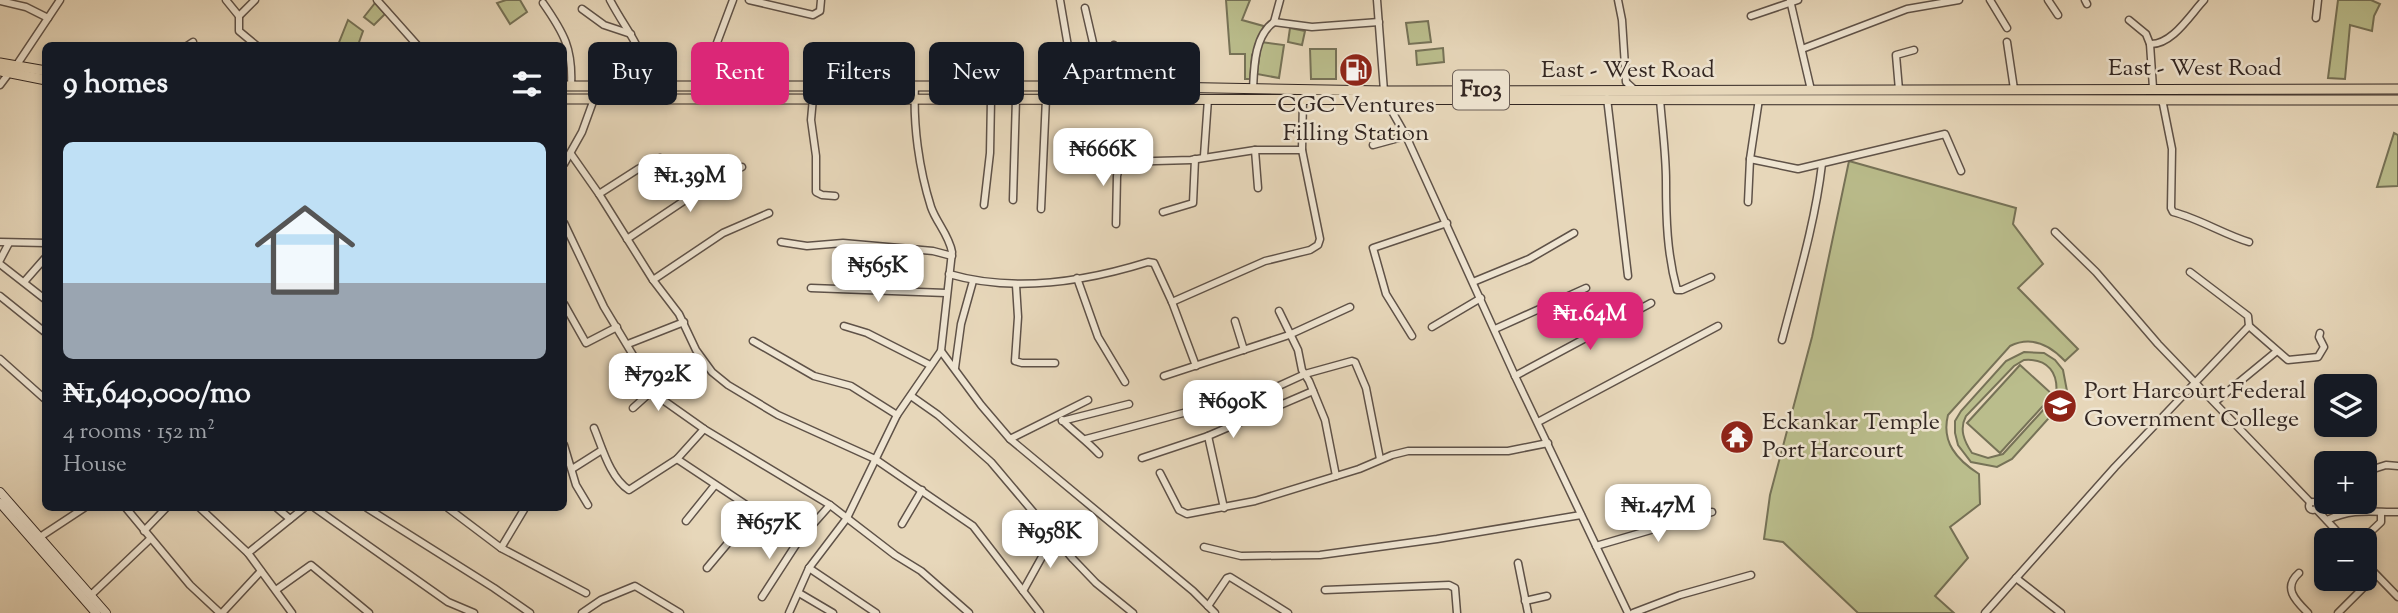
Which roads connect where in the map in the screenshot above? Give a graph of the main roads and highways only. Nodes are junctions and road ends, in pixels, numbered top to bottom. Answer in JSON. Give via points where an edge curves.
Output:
{"nodes":[{"id":1,"x":0,"y":63,"type":"edge"},
{"id":2,"x":8,"y":70,"type":"edge"},
{"id":3,"x":42,"y":71,"type":"edge"},
{"id":4,"x":42,"y":78,"type":"edge"},
{"id":5,"x":567,"y":86,"type":"edge"},
{"id":6,"x":2398,"y":89,"type":"edge"},
{"id":7,"x":1384,"y":94,"type":"junction"},
{"id":8,"x":1636,"y":94,"type":"junction"},
{"id":9,"x":567,"y":99,"type":"edge"},
{"id":10,"x":2398,"y":100,"type":"edge"},
{"id":11,"x":0,"y":492,"type":"edge"},
{"id":12,"x":0,"y":503,"type":"edge"},
{"id":13,"x":96,"y":613,"type":"edge"},
{"id":14,"x":106,"y":613,"type":"edge"}],
"edges":[{"from":1,"to":2,"type":"main road"},
{"from":2,"to":3,"type":"main road"},
{"from":2,"to":4,"type":"main road"},
{"from":5,"to":7,"type":"main road","name":"East - West Road","number":"F103","via":[[1103,86]]},
{"from":6,"to":8,"type":"main road","name":"East - West Road","number":"F103"},
{"from":7,"to":8,"type":"main road","name":"East - West Road","number":"F103"},
{"from":7,"to":8,"type":"main road","name":"East - West Road","number":"F103"},
{"from":7,"to":9,"type":"main road","name":"East - West Road","number":"F103","via":[[1303,99]]},
{"from":8,"to":10,"type":"main road","name":"East - West Road","number":"F103","via":[[1660,99]]},
{"from":11,"to":14,"type":"main road"},
{"from":12,"to":13,"type":"main road"}]}
